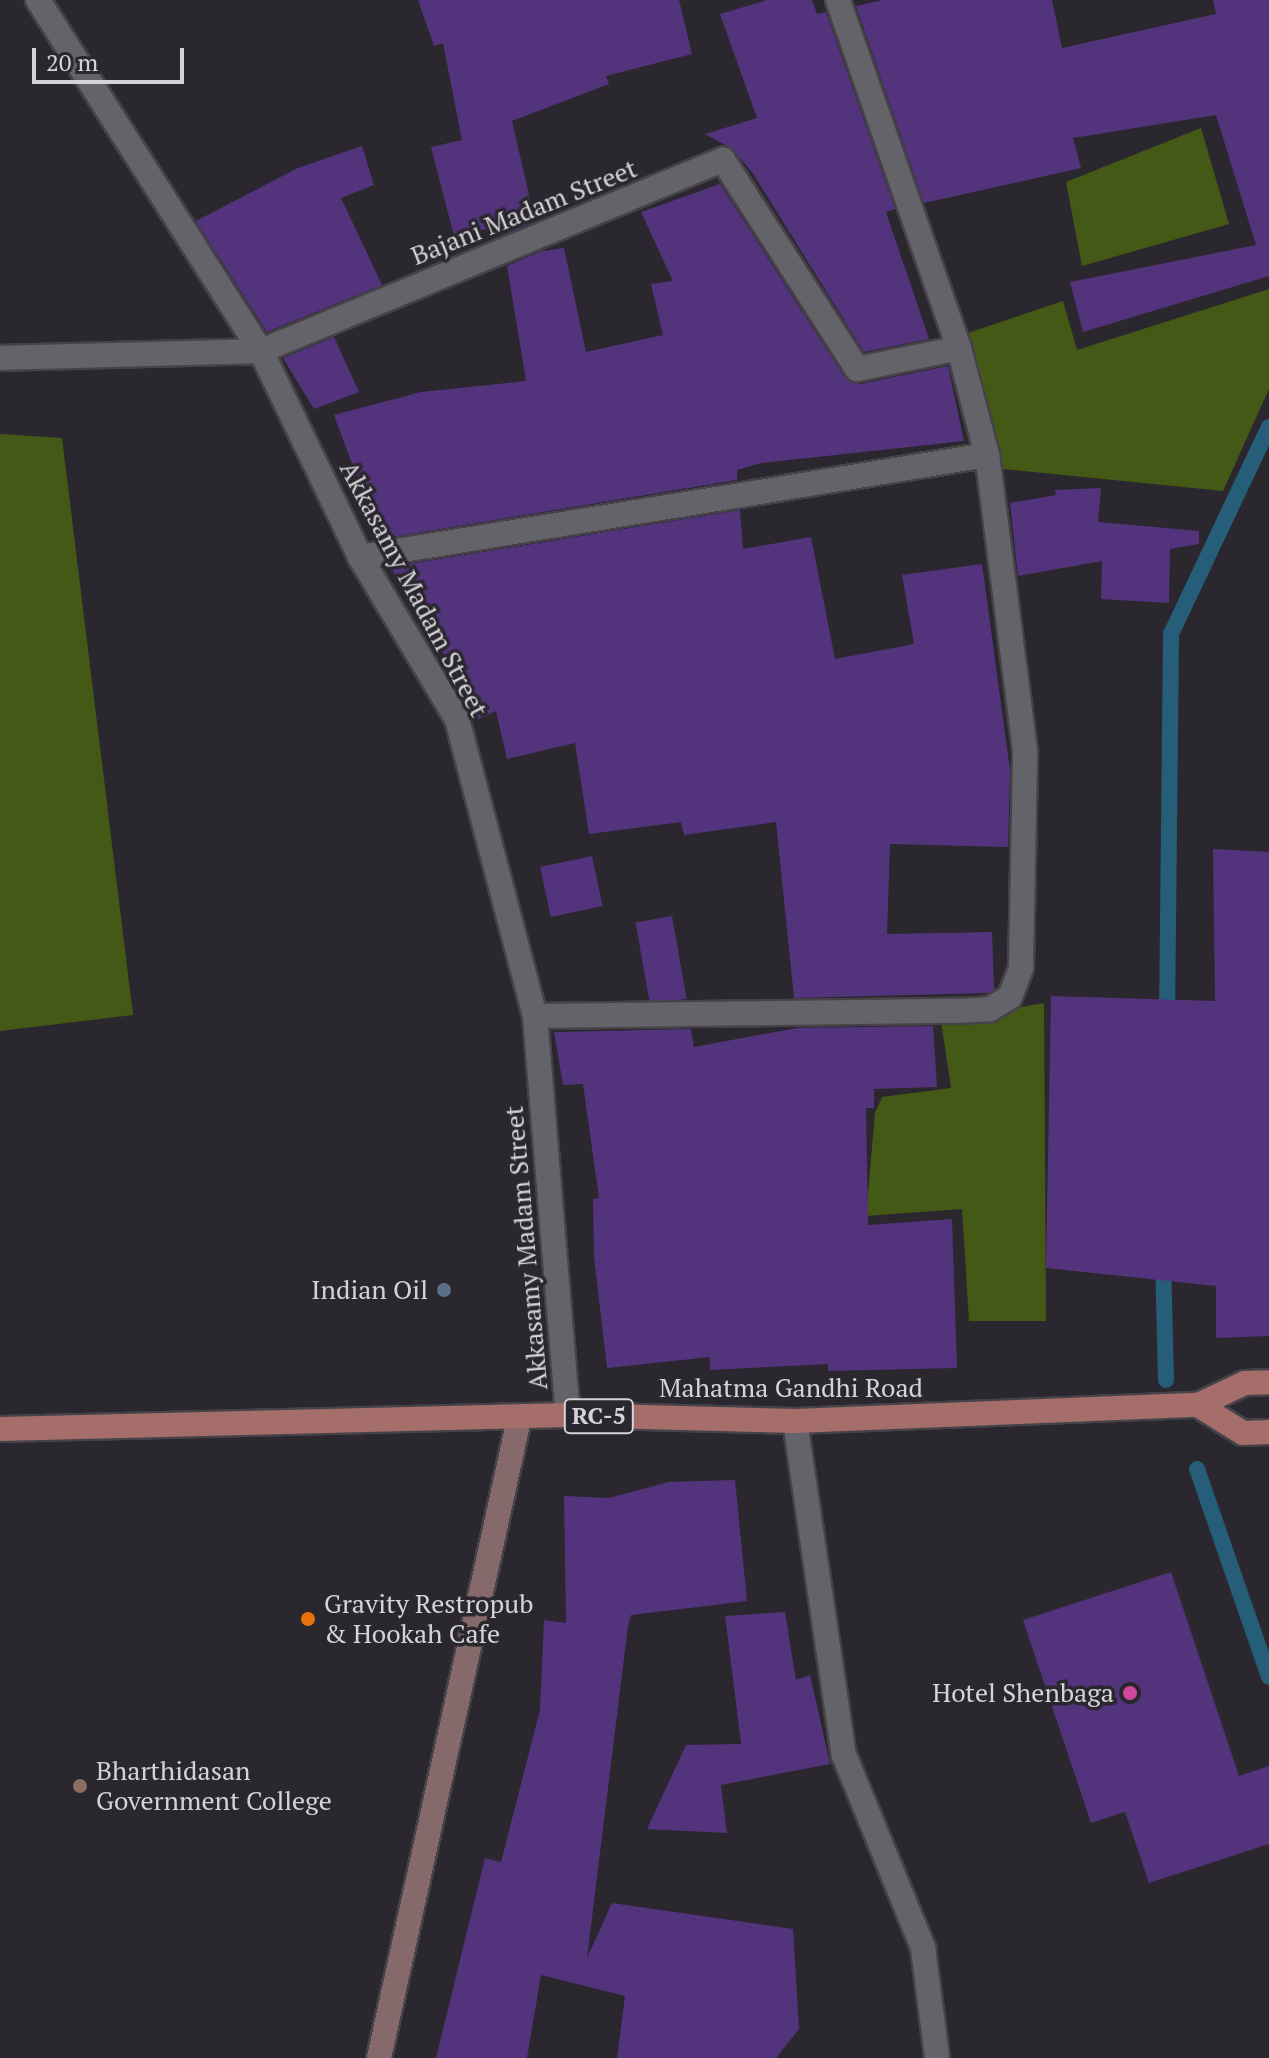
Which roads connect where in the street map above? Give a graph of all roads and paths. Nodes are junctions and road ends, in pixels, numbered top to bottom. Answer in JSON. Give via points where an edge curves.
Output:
{"nodes":[{"id":1,"x":38,"y":0,"type":"edge"},
{"id":2,"x":838,"y":0,"type":"edge"},
{"id":3,"x":959,"y":348,"type":"junction"},
{"id":4,"x":261,"y":351,"type":"junction"},
{"id":5,"x":0,"y":358,"type":"edge"},
{"id":6,"x":987,"y":455,"type":"junction"},
{"id":7,"x":360,"y":557,"type":"junction"},
{"id":8,"x":535,"y":1016,"type":"junction"},
{"id":9,"x":1269,"y":1382,"type":"edge"},
{"id":10,"x":1198,"y":1405,"type":"junction"},
{"id":11,"x":568,"y":1415,"type":"junction"},
{"id":12,"x":519,"y":1419,"type":"junction"},
{"id":13,"x":795,"y":1421,"type":"junction"},
{"id":14,"x":0,"y":1429,"type":"edge"},
{"id":15,"x":1269,"y":1432,"type":"edge"},
{"id":16,"x":379,"y":2058,"type":"edge"},
{"id":17,"x":937,"y":2058,"type":"edge"}],
"edges":[{"from":1,"to":4,"type":"street","name":"Akkasamy Madam Street"},
{"from":2,"to":3,"type":"street"},
{"from":3,"to":4,"type":"street","name":"Bajani Madam Street","via":[[857,369],[723,160]]},
{"from":3,"to":6,"type":"street"},
{"from":4,"to":5,"type":"street","name":"Bajani Madam Street"},
{"from":4,"to":7,"type":"street","name":"Akkasamy Madam Street"},
{"from":6,"to":7,"type":"street"},
{"from":6,"to":8,"type":"street","via":[[1010,593],[1025,750],[1021,968],[1010,997],[990,1009],[957,1011]]},
{"from":7,"to":8,"type":"street","name":"Akkasamy Madam Street","via":[[457,719]]},
{"from":8,"to":11,"type":"street","name":"Akkasamy Madam Street"},
{"from":9,"to":10,"type":"main road","name":"Mahatma Gandhi Road","number":"RC-5","via":[[1245,1383]]},
{"from":10,"to":13,"type":"main road","name":"Mahatma Gandhi Road","number":"RC-5"},
{"from":10,"to":15,"type":"main road","via":[[1243,1433]]},
{"from":11,"to":12,"type":"main road","name":"Mahatma Gandhi Road","number":"RC-5"},
{"from":11,"to":13,"type":"main road","name":"Mahatma Gandhi Road","number":"RC-5"},
{"from":12,"to":14,"type":"main road","name":"Mahatma Gandhi Road","number":"RC-5"},
{"from":12,"to":16,"type":"street"},
{"from":13,"to":17,"type":"street","via":[[844,1755],[923,1948]]}]}
